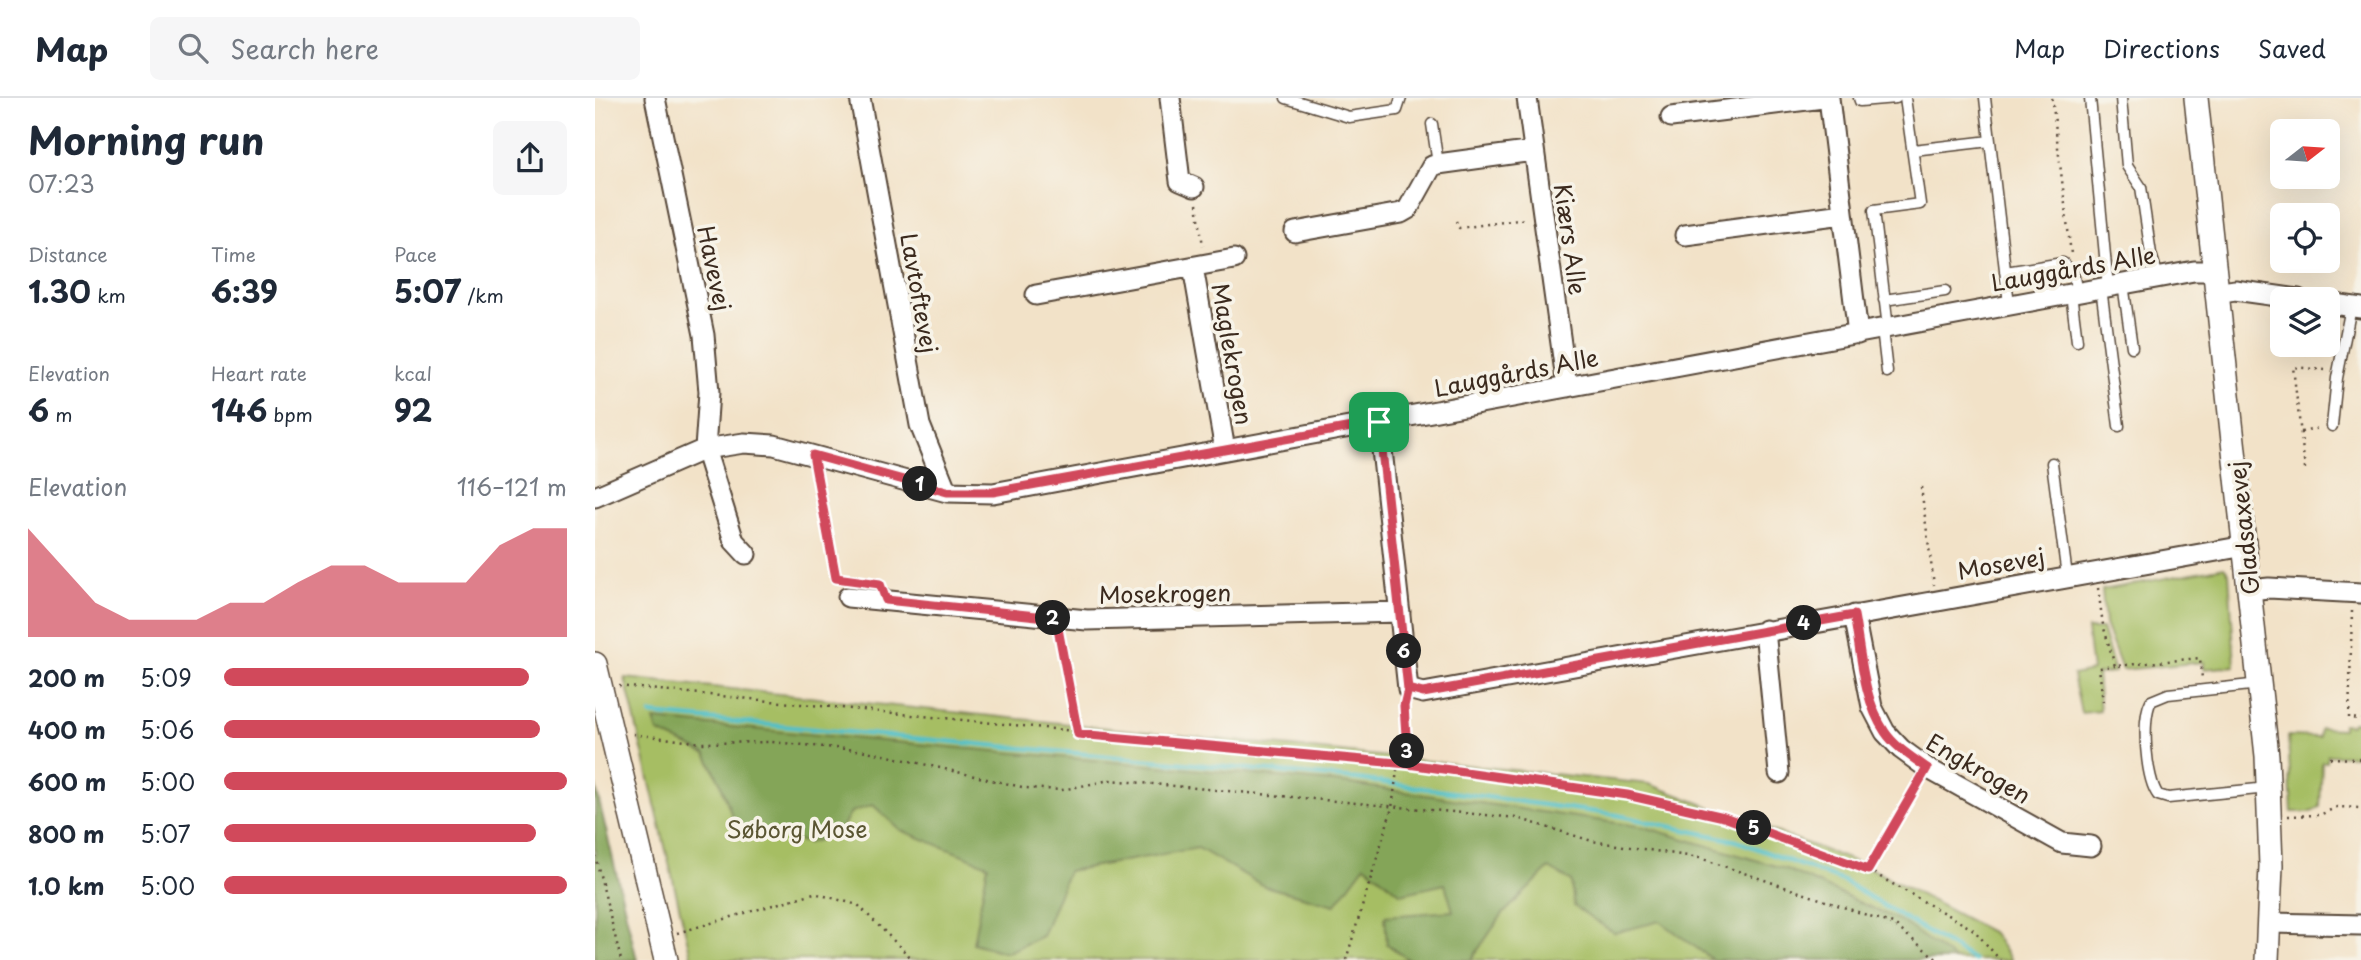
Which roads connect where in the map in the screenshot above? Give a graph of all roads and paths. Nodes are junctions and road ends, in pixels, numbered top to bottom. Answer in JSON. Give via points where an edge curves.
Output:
{"nodes":[{"id":1,"x":655,"y":98,"type":"edge"},
{"id":2,"x":860,"y":98,"type":"edge"},
{"id":3,"x":1170,"y":98,"type":"edge"},
{"id":4,"x":1286,"y":98,"type":"edge"},
{"id":5,"x":1401,"y":98,"type":"edge"},
{"id":6,"x":1527,"y":98,"type":"edge"},
{"id":7,"x":1823,"y":98,"type":"edge"},
{"id":8,"x":1829,"y":98,"type":"edge"},
{"id":9,"x":1859,"y":98,"type":"edge"},
{"id":10,"x":1896,"y":98,"type":"edge"},
{"id":11,"x":1905,"y":98,"type":"edge"},
{"id":12,"x":1985,"y":98,"type":"edge"},
{"id":13,"x":2052,"y":98,"type":"edge"},
{"id":14,"x":2091,"y":98,"type":"edge"},
{"id":15,"x":2121,"y":98,"type":"edge"},
{"id":16,"x":2196,"y":98,"type":"edge"},
{"id":17,"x":1671,"y":117,"type":"dead end"},
{"id":18,"x":1432,"y":124,"type":"dead end"},
{"id":19,"x":1990,"y":141,"type":"junction"},
{"id":20,"x":1534,"y":150,"type":"junction"},
{"id":21,"x":1913,"y":150,"type":"junction"},
{"id":22,"x":1438,"y":164,"type":"junction"},
{"id":23,"x":1195,"y":187,"type":"joint"},
{"id":24,"x":1843,"y":214,"type":"junction"},
{"id":25,"x":1543,"y":217,"type":"junction"},
{"id":26,"x":1456,"y":221,"type":"dead end"},
{"id":27,"x":1295,"y":232,"type":"dead end"},
{"id":28,"x":1685,"y":235,"type":"dead end"},
{"id":29,"x":1234,"y":259,"type":"dead end"},
{"id":30,"x":1199,"y":265,"type":"junction"},
{"id":31,"x":2005,"y":272,"type":"junction"},
{"id":32,"x":2073,"y":272,"type":"junction"},
{"id":33,"x":2158,"y":277,"type":"junction"},
{"id":34,"x":2215,"y":282,"type":"junction"},
{"id":35,"x":2110,"y":286,"type":"junction"},
{"id":36,"x":1945,"y":291,"type":"dead end"},
{"id":37,"x":2074,"y":293,"type":"junction"},
{"id":38,"x":1036,"y":295,"type":"dead end"},
{"id":39,"x":2270,"y":295,"type":"edge"},
{"id":40,"x":1884,"y":300,"type":"junction"},
{"id":41,"x":2009,"y":304,"type":"junction"},
{"id":42,"x":2356,"y":308,"type":"edge"},
{"id":43,"x":1885,"y":328,"type":"junction"},
{"id":44,"x":1858,"y":334,"type":"junction"},
{"id":45,"x":2077,"y":341,"type":"dead end"},
{"id":46,"x":2131,"y":347,"type":"dead end"},
{"id":47,"x":2338,"y":371,"type":"junction"},
{"id":48,"x":1887,"y":372,"type":"dead end"},
{"id":49,"x":1567,"y":387,"type":"junction"},
{"id":50,"x":1379,"y":422,"type":"junction"},
{"id":51,"x":2119,"y":426,"type":"dead end"},
{"id":52,"x":2332,"y":426,"type":"joint"},
{"id":53,"x":2301,"y":432,"type":"junction"},
{"id":54,"x":705,"y":449,"type":"junction"},
{"id":55,"x":1226,"y":450,"type":"junction"},
{"id":56,"x":813,"y":455,"type":"junction"},
{"id":57,"x":2052,"y":463,"type":"dead end"},
{"id":58,"x":2305,"y":470,"type":"dead end"},
{"id":59,"x":1921,"y":487,"type":"dead end"},
{"id":60,"x":947,"y":492,"type":"junction"},
{"id":61,"x":595,"y":497,"type":"edge"},
{"id":62,"x":2245,"y":546,"type":"junction"},
{"id":63,"x":746,"y":554,"type":"dead end"},
{"id":64,"x":2095,"y":571,"type":"junction"},
{"id":65,"x":2067,"y":576,"type":"junction"},
{"id":66,"x":853,"y":589,"type":"joint"},
{"id":67,"x":2249,"y":590,"type":"junction"},
{"id":68,"x":2357,"y":593,"type":"edge"},
{"id":69,"x":1935,"y":599,"type":"junction"},
{"id":70,"x":1400,"y":612,"type":"junction"},
{"id":71,"x":1854,"y":615,"type":"junction"},
{"id":72,"x":1056,"y":618,"type":"junction"},
{"id":73,"x":1765,"y":630,"type":"junction"},
{"id":74,"x":2115,"y":666,"type":"junction"},
{"id":75,"x":598,"y":674,"type":"edge"},
{"id":76,"x":2261,"y":684,"type":"junction"},
{"id":77,"x":1408,"y":689,"type":"junction"},
{"id":78,"x":2203,"y":690,"type":"junction"},
{"id":79,"x":2102,"y":702,"type":"dead end"},
{"id":80,"x":2361,"y":719,"type":"edge"},
{"id":81,"x":612,"y":732,"type":"junction"},
{"id":82,"x":1078,"y":734,"type":"junction"},
{"id":83,"x":2330,"y":758,"type":"dead end"},
{"id":84,"x":2361,"y":758,"type":"edge"},
{"id":85,"x":1398,"y":763,"type":"junction"},
{"id":86,"x":1408,"y":764,"type":"junction"},
{"id":87,"x":1927,"y":768,"type":"junction"},
{"id":88,"x":1779,"y":773,"type":"dead end"},
{"id":89,"x":2270,"y":788,"type":"junction"},
{"id":90,"x":1392,"y":808,"type":"junction"},
{"id":91,"x":2361,"y":808,"type":"edge"},
{"id":92,"x":2271,"y":817,"type":"junction"},
{"id":93,"x":2091,"y":846,"type":"dead end"},
{"id":94,"x":595,"y":855,"type":"edge"},
{"id":95,"x":1868,"y":870,"type":"junction"},
{"id":96,"x":2269,"y":923,"type":"junction"},
{"id":97,"x":2361,"y":925,"type":"edge"},
{"id":98,"x":660,"y":937,"type":"junction"},
{"id":99,"x":621,"y":960,"type":"edge"},
{"id":100,"x":666,"y":960,"type":"edge"},
{"id":101,"x":913,"y":960,"type":"edge"},
{"id":102,"x":1346,"y":960,"type":"edge"},
{"id":103,"x":1938,"y":960,"type":"edge"},
{"id":104,"x":2000,"y":960,"type":"edge"},
{"id":105,"x":2267,"y":960,"type":"edge"}],
"edges":[{"from":1,"to":54,"type":"street","name":"Havevej","via":[[704,335],[709,392]]},
{"from":2,"to":60,"type":"street","name":"Lavtoftevej","via":[[920,425]]},
{"from":3,"to":23,"type":"street","via":[[1180,181]]},
{"from":4,"to":5,"type":"lane","via":[[1349,117],[1397,110]]},
{"from":6,"to":20,"type":"street","name":"Kiærs Alle"},
{"from":7,"to":17,"type":"street"},
{"from":8,"to":24,"type":"street"},
{"from":9,"to":10,"type":"lane"},
{"from":11,"to":21,"type":"lane"},
{"from":12,"to":19,"type":"lane"},
{"from":13,"to":32,"type":"path"},
{"from":14,"to":35,"type":"lane"},
{"from":15,"to":33,"type":"lane","via":[[2127,166],[2141,187]]},
{"from":16,"to":34,"type":"street","name":"Gladsaxevej"},
{"from":18,"to":22,"type":"lane"},
{"from":19,"to":21,"type":"lane"},
{"from":19,"to":31,"type":"lane"},
{"from":20,"to":22,"type":"street"},
{"from":20,"to":25,"type":"street","name":"Kiærs Alle"},
{"from":21,"to":40,"type":"lane","via":[[1920,204],[1874,210]]},
{"from":22,"to":27,"type":"street","via":[[1432,166],[1408,209],[1401,213]]},
{"from":23,"to":30,"type":"path"},
{"from":24,"to":28,"type":"street"},
{"from":24,"to":44,"type":"street"},
{"from":25,"to":26,"type":"path","via":[[1459,229]]},
{"from":25,"to":49,"type":"street","name":"Kiærs Alle"},
{"from":29,"to":30,"type":"street","name":"Maglekrogen"},
{"from":30,"to":38,"type":"street","name":"Maglekrogen"},
{"from":30,"to":55,"type":"street","name":"Maglekrogen"},
{"from":31,"to":32,"type":"lane","via":[[2063,263]]},
{"from":31,"to":41,"type":"lane"},
{"from":32,"to":37,"type":"lane"},
{"from":33,"to":34,"type":"street","name":"Lauggårds Alle"},
{"from":33,"to":35,"type":"street","name":"Lauggårds Alle"},
{"from":34,"to":39,"type":"street","name":"Lauggårds Alle"},
{"from":34,"to":62,"type":"street","name":"Gladsaxevej"},
{"from":35,"to":37,"type":"street","name":"Lauggårds Alle"},
{"from":35,"to":46,"type":"lane"},
{"from":35,"to":51,"type":"lane"},
{"from":36,"to":40,"type":"lane"},
{"from":37,"to":41,"type":"street","name":"Lauggårds Alle"},
{"from":37,"to":45,"type":"lane"},
{"from":40,"to":43,"type":"lane"},
{"from":41,"to":43,"type":"street","name":"Lauggårds Alle"},
{"from":42,"to":47,"type":"lane"},
{"from":43,"to":44,"type":"street","name":"Lauggårds Alle"},
{"from":43,"to":48,"type":"lane"},
{"from":44,"to":49,"type":"street","name":"Lauggårds Alle"},
{"from":47,"to":52,"type":"lane"},
{"from":47,"to":53,"type":"path","via":[[2293,367]]},
{"from":49,"to":50,"type":"street","name":"Lauggårds Alle"},
{"from":50,"to":55,"type":"street","name":"Lauggårds Alle"},
{"from":50,"to":70,"type":"street"},
{"from":52,"to":53,"type":"path"},
{"from":53,"to":58,"type":"path"},
{"from":54,"to":56,"type":"street","name":"Lauggårds Alle","via":[[744,443]]},
{"from":54,"to":61,"type":"street","name":"Lauggårds Alle"},
{"from":54,"to":63,"type":"street","via":[[734,541]]},
{"from":55,"to":60,"type":"street","name":"Lauggårds Alle","via":[[993,492]]},
{"from":56,"to":60,"type":"street","name":"Lauggårds Alle"},
{"from":56,"to":66,"type":"path","via":[[836,578]]},
{"from":57,"to":65,"type":"lane"},
{"from":59,"to":69,"type":"path"},
{"from":62,"to":64,"type":"street","name":"Mosevej"},
{"from":62,"to":67,"type":"street","name":"Gladsaxevej"},
{"from":64,"to":65,"type":"street","name":"Mosevej"},
{"from":64,"to":74,"type":"path"},
{"from":65,"to":69,"type":"street","name":"Mosevej"},
{"from":66,"to":72,"type":"street","name":"Mosekrogen"},
{"from":67,"to":68,"type":"street"},
{"from":67,"to":76,"type":"street","name":"Gladsaxevej"},
{"from":68,"to":80,"type":"path","via":[[2349,718]]},
{"from":69,"to":71,"type":"street","name":"Mosevej"},
{"from":70,"to":72,"type":"street","name":"Mosekrogen"},
{"from":70,"to":77,"type":"street"},
{"from":71,"to":73,"type":"street","name":"Mosevej"},
{"from":71,"to":87,"type":"street","name":"Engkrogen","via":[[1872,706],[1885,732]]},
{"from":72,"to":82,"type":"path"},
{"from":73,"to":77,"type":"street","name":"Mosevej","via":[[1423,693]]},
{"from":73,"to":88,"type":"street"},
{"from":74,"to":78,"type":"path","via":[[2200,658]]},
{"from":74,"to":79,"type":"path","via":[[2099,668]]},
{"from":75,"to":81,"type":"street"},
{"from":75,"to":82,"type":"path"},
{"from":76,"to":78,"type":"lane"},
{"from":76,"to":89,"type":"street","name":"Gladsaxevej"},
{"from":77,"to":86,"type":"path","via":[[1404,706]]},
{"from":78,"to":89,"type":"lane","via":[[2158,697],[2146,710],[2152,788],[2158,796],[2168,798]]},
{"from":81,"to":90,"type":"path","via":[[701,743],[772,742],[867,751],[1027,788],[1062,790],[1110,780]]},
{"from":81,"to":98,"type":"street"},
{"from":82,"to":85,"type":"path"},
{"from":83,"to":84,"type":"path"},
{"from":85,"to":86,"type":"path"},
{"from":85,"to":90,"type":"path"},
{"from":86,"to":95,"type":"path","via":[[1627,795],[1712,814]]},
{"from":87,"to":93,"type":"street","name":"Engkrogen","via":[[2061,843]]},
{"from":87,"to":95,"type":"path"},
{"from":89,"to":92,"type":"street","name":"Gladsaxevej"},
{"from":90,"to":102,"type":"path"},
{"from":90,"to":103,"type":"path","via":[[1517,818],[1592,841],[1700,859],[1892,924]]},
{"from":91,"to":92,"type":"path","via":[[2337,807],[2321,816]]},
{"from":92,"to":96,"type":"street","name":"Gladsaxevej"},
{"from":94,"to":99,"type":"path"},
{"from":95,"to":104,"type":"path","via":[[1974,930]]},
{"from":96,"to":97,"type":"street"},
{"from":96,"to":105,"type":"street","name":"Gladsaxevej"},
{"from":98,"to":100,"type":"street"},
{"from":98,"to":101,"type":"path","via":[[814,893],[858,905]]}]}
